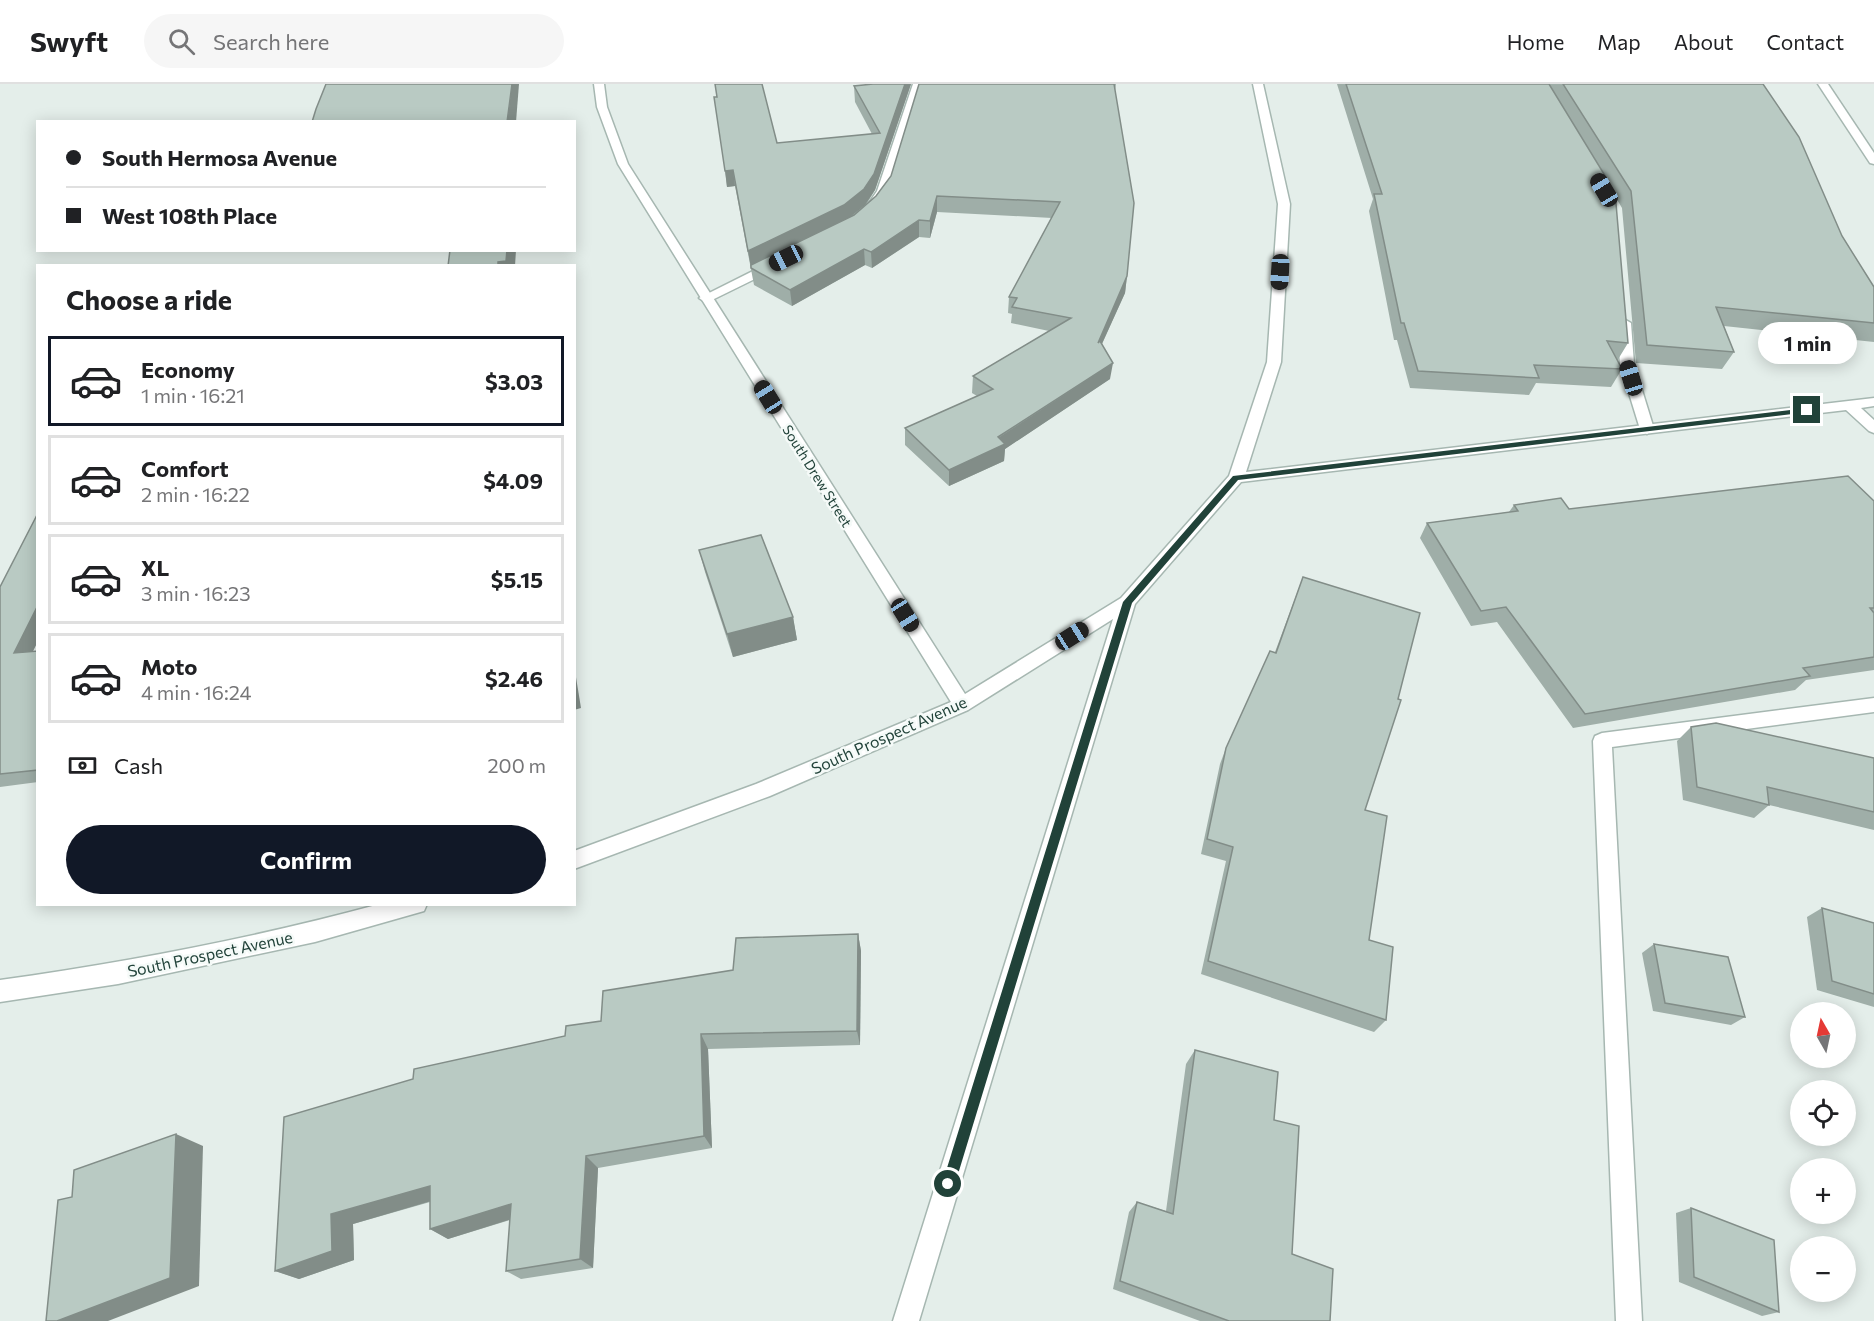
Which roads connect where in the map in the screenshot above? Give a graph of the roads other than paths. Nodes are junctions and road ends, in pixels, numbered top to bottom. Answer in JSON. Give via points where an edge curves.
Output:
{"nodes":[{"id":1,"x":599,"y":84,"type":"edge"},
{"id":2,"x":918,"y":84,"type":"edge"},
{"id":3,"x":1258,"y":84,"type":"edge"},
{"id":4,"x":1823,"y":84,"type":"edge"},
{"id":5,"x":1874,"y":161,"type":"edge"},
{"id":6,"x":864,"y":215,"type":"edge"},
{"id":7,"x":786,"y":258,"type":"edge"},
{"id":8,"x":705,"y":298,"type":"junction"},
{"id":9,"x":1622,"y":308,"type":"edge"},
{"id":10,"x":1874,"y":402,"type":"edge"},
{"id":11,"x":1849,"y":405,"type":"junction"},
{"id":12,"x":1874,"y":428,"type":"edge"},
{"id":13,"x":1647,"y":429,"type":"junction"},
{"id":14,"x":1236,"y":478,"type":"junction"},
{"id":15,"x":1127,"y":602,"type":"junction"},
{"id":16,"x":962,"y":705,"type":"junction"},
{"id":17,"x":1874,"y":705,"type":"edge"},
{"id":18,"x":576,"y":859,"type":"edge"},
{"id":19,"x":410,"y":906,"type":"edge"},
{"id":20,"x":0,"y":991,"type":"edge"},
{"id":21,"x":906,"y":1321,"type":"edge"},
{"id":22,"x":1629,"y":1321,"type":"edge"}],
"edges":[{"from":1,"to":8,"type":"street","name":"South Drew Street","via":[[602,107],[623,164]]},
{"from":2,"to":6,"type":"street","via":[[883,191]]},
{"from":3,"to":14,"type":"street","name":"South Prospect Avenue","via":[[1284,204],[1274,362]]},
{"from":4,"to":5,"type":"street"},
{"from":7,"to":8,"type":"street"},
{"from":8,"to":16,"type":"street","name":"South Drew Street"},
{"from":9,"to":13,"type":"street","via":[[1627,364]]},
{"from":10,"to":11,"type":"street"},
{"from":11,"to":12,"type":"street"},
{"from":11,"to":13,"type":"street"},
{"from":13,"to":14,"type":"street"},
{"from":14,"to":15,"type":"street","name":"South Prospect Avenue"},
{"from":15,"to":16,"type":"street","name":"South Prospect Avenue"},
{"from":15,"to":21,"type":"street"},
{"from":16,"to":18,"type":"street","name":"South Prospect Avenue","via":[[763,790]]},
{"from":17,"to":22,"type":"street","via":[[1602,741]]},
{"from":19,"to":20,"type":"street","name":"South Prospect Avenue","via":[[315,932],[142,969]]}]}
